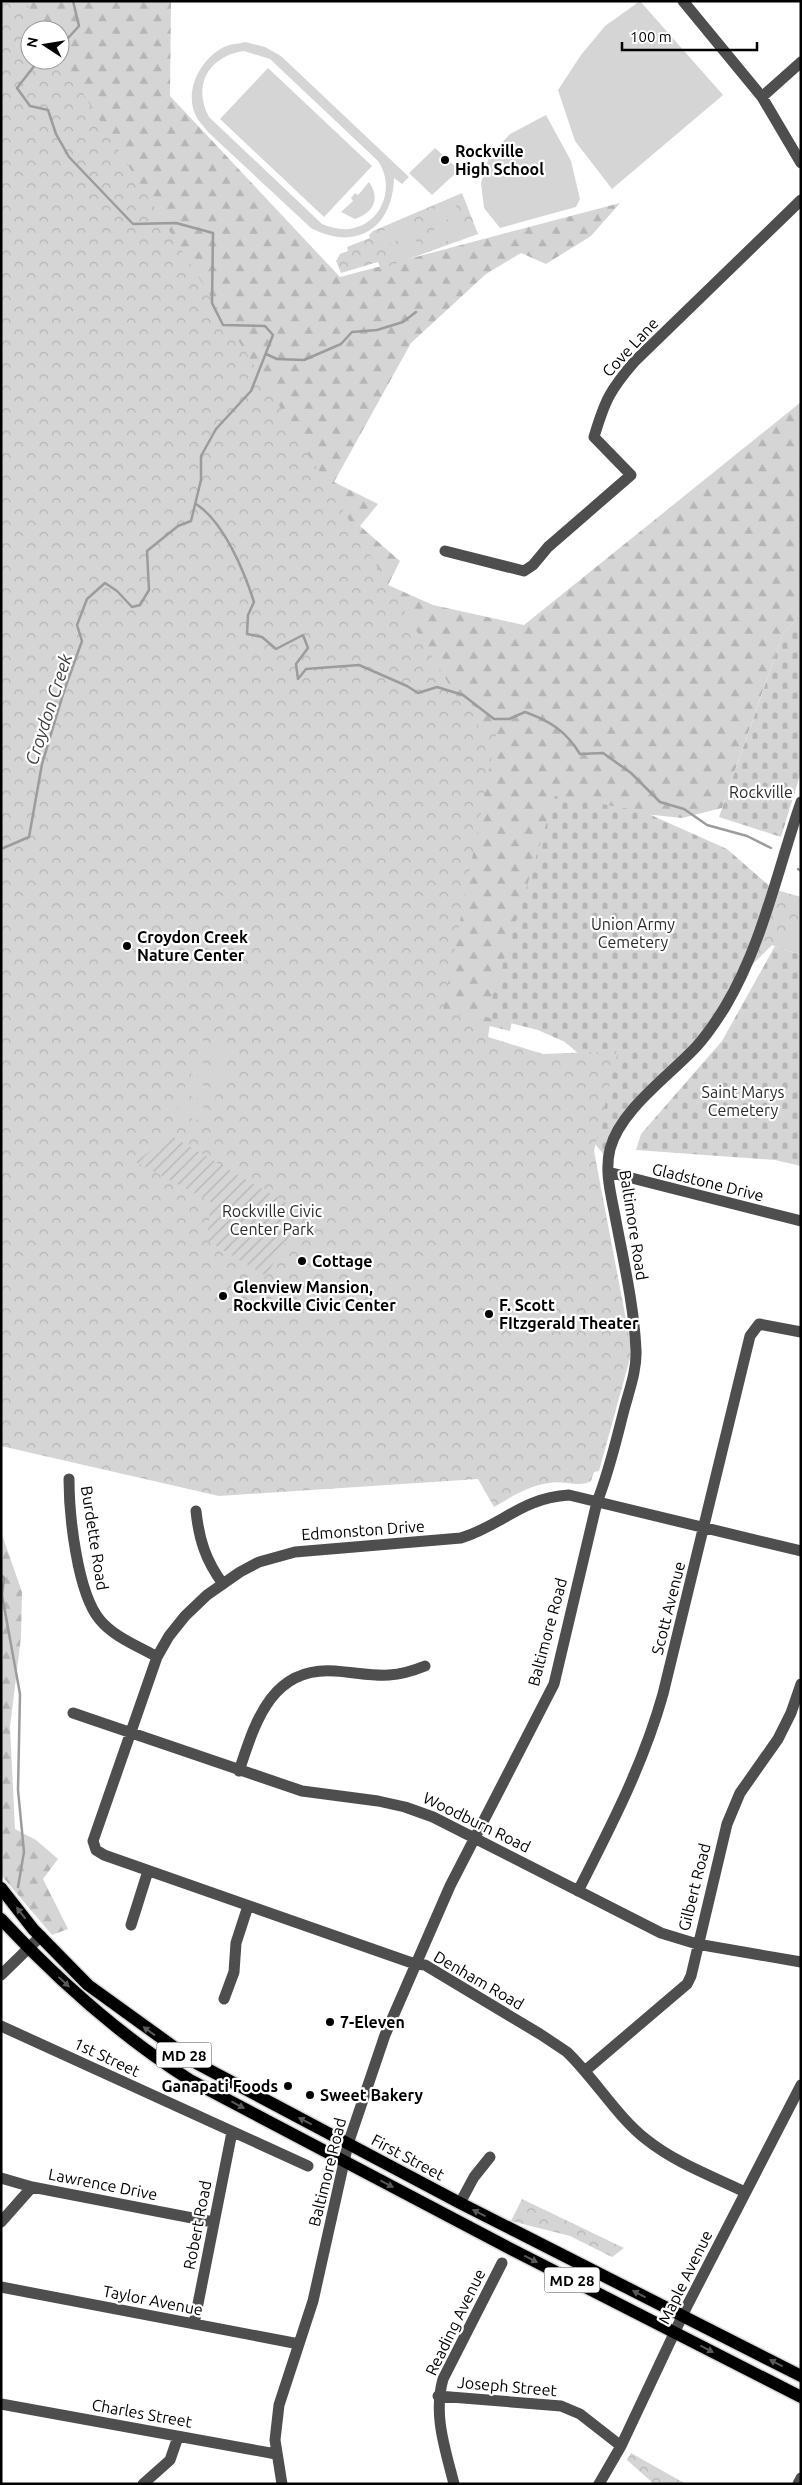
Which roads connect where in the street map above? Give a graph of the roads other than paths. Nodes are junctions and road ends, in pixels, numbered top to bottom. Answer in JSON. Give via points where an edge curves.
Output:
{"nodes":[{"id":1,"x":683,"y":1,"type":"edge"},
{"id":2,"x":801,"y":62,"type":"edge"},
{"id":3,"x":762,"y":97,"type":"junction"},
{"id":4,"x":801,"y":163,"type":"edge"},
{"id":5,"x":801,"y":200,"type":"edge"},
{"id":6,"x":445,"y":551,"type":"dead end"},
{"id":7,"x":801,"y":802,"type":"edge"},
{"id":8,"x":608,"y":1172,"type":"junction"},
{"id":9,"x":801,"y":1221,"type":"edge"},
{"id":10,"x":801,"y":1332,"type":"edge"},
{"id":11,"x":69,"y":1479,"type":"dead end"},
{"id":12,"x":597,"y":1502,"type":"junction"},
{"id":13,"x":196,"y":1512,"type":"dead end"},
{"id":14,"x":704,"y":1527,"type":"junction"},
{"id":15,"x":801,"y":1551,"type":"edge"},
{"id":16,"x":223,"y":1584,"type":"junction"},
{"id":17,"x":157,"y":1657,"type":"junction"},
{"id":18,"x":425,"y":1666,"type":"dead end"},
{"id":19,"x":801,"y":1684,"type":"edge"},
{"id":20,"x":73,"y":1713,"type":"dead end"},
{"id":21,"x":129,"y":1732,"type":"junction"},
{"id":22,"x":239,"y":1771,"type":"junction"},
{"id":23,"x":474,"y":1838,"type":"junction"},
{"id":24,"x":96,"y":1850,"type":"joint"},
{"id":25,"x":148,"y":1871,"type":"junction"},
{"id":26,"x":1,"y":1888,"type":"edge"},
{"id":27,"x":578,"y":1891,"type":"junction"},
{"id":28,"x":248,"y":1906,"type":"junction"},
{"id":29,"x":1,"y":1919,"type":"edge"},
{"id":30,"x":131,"y":1925,"type":"dead end"},
{"id":31,"x":41,"y":1936,"type":"junction"},
{"id":32,"x":697,"y":1944,"type":"junction"},
{"id":33,"x":28,"y":1948,"type":"junction"},
{"id":34,"x":801,"y":1962,"type":"edge"},
{"id":35,"x":415,"y":1964,"type":"junction"},
{"id":36,"x":1,"y":1975,"type":"edge"},
{"id":37,"x":224,"y":1999,"type":"dead end"},
{"id":38,"x":1,"y":2026,"type":"edge"},
{"id":39,"x":586,"y":2070,"type":"junction"},
{"id":40,"x":801,"y":2084,"type":"edge"},
{"id":41,"x":232,"y":2132,"type":"junction"},
{"id":42,"x":348,"y":2144,"type":"junction"},
{"id":43,"x":490,"y":2158,"type":"dead end"},
{"id":44,"x":344,"y":2161,"type":"junction"},
{"id":45,"x":308,"y":2166,"type":"dead end"},
{"id":46,"x":1,"y":2178,"type":"edge"},
{"id":47,"x":32,"y":2187,"type":"junction"},
{"id":48,"x":745,"y":2192,"type":"junction"},
{"id":49,"x":460,"y":2204,"type":"junction"},
{"id":50,"x":1,"y":2222,"type":"edge"},
{"id":51,"x":213,"y":2222,"type":"junction"},
{"id":52,"x":502,"y":2263,"type":"dead end"},
{"id":53,"x":1,"y":2287,"type":"edge"},
{"id":54,"x":683,"y":2316,"type":"junction"},
{"id":55,"x":194,"y":2324,"type":"junction"},
{"id":56,"x":675,"y":2333,"type":"junction"},
{"id":57,"x":300,"y":2344,"type":"junction"},
{"id":58,"x":801,"y":2376,"type":"edge"},
{"id":59,"x":438,"y":2396,"type":"junction"},
{"id":60,"x":801,"y":2397,"type":"edge"},
{"id":61,"x":1,"y":2404,"type":"edge"},
{"id":62,"x":178,"y":2437,"type":"junction"},
{"id":63,"x":621,"y":2446,"type":"junction"},
{"id":64,"x":276,"y":2454,"type":"junction"},
{"id":65,"x":801,"y":2478,"type":"edge"},
{"id":66,"x":143,"y":2484,"type":"edge"},
{"id":67,"x":282,"y":2484,"type":"edge"},
{"id":68,"x":454,"y":2484,"type":"edge"},
{"id":69,"x":599,"y":2484,"type":"edge"},
{"id":70,"x":798,"y":2484,"type":"edge"}],
"edges":[{"from":1,"to":3,"type":"street"},
{"from":2,"to":3,"type":"street"},
{"from":3,"to":4,"type":"street"},
{"from":5,"to":6,"type":"street","name":"Cove Lane","via":[[635,361],[604,401],[594,437],[631,475],[524,571]]},
{"from":7,"to":8,"type":"street","name":"Baltimore Road","via":[[760,934],[744,973],[697,1046],[620,1127],[611,1148]]},
{"from":8,"to":9,"type":"street","name":"Gladstone Drive"},
{"from":8,"to":12,"type":"street","name":"Baltimore Road","via":[[636,1352],[633,1375]]},
{"from":10,"to":14,"type":"street","name":"Scott Avenue","via":[[759,1324],[750,1336]]},
{"from":11,"to":17,"type":"street","name":"Burdette Road","via":[[82,1580],[89,1604],[113,1633]]},
{"from":12,"to":14,"type":"street","name":"Edmonston Drive"},
{"from":12,"to":16,"type":"street","name":"Edmonston Drive","via":[[569,1495],[549,1496],[461,1538],[295,1552],[259,1562]]},
{"from":12,"to":23,"type":"street","name":"Baltimore Road","via":[[554,1684]]},
{"from":13,"to":16,"type":"street","via":[[202,1550]]},
{"from":14,"to":15,"type":"street","name":"Edmonston Drive"},
{"from":14,"to":27,"type":"street","name":"Scott Avenue","via":[[650,1739],[630,1788]]},
{"from":16,"to":17,"type":"street","name":"Edmonston Drive","via":[[185,1616]]},
{"from":17,"to":21,"type":"street","name":"Edmonston Drive"},
{"from":18,"to":22,"type":"street","via":[[389,1677],[321,1671],[298,1678],[281,1688],[265,1704]]},
{"from":19,"to":32,"type":"street","name":"Gilbert Road","via":[[778,1738],[740,1793],[727,1824]]},
{"from":20,"to":21,"type":"street","name":"Woodburn Road"},
{"from":21,"to":22,"type":"street","name":"Woodburn Road"},
{"from":21,"to":24,"type":"street","name":"Edmonston Drive","via":[[92,1841]]},
{"from":22,"to":23,"type":"street","name":"Woodburn Road","via":[[302,1791],[405,1807]]},
{"from":23,"to":27,"type":"street","name":"Woodburn Road"},
{"from":23,"to":35,"type":"street","name":"Baltimore Road"},
{"from":24,"to":25,"type":"street","name":"Denham Road"},
{"from":25,"to":28,"type":"street","name":"Denham Road"},
{"from":25,"to":30,"type":"street"},
{"from":31,"to":26,"type":"main road","number":"MD 28","one_way":true},
{"from":27,"to":32,"type":"street","name":"Woodburn Road","via":[[661,1933]]},
{"from":28,"to":35,"type":"street","name":"Denham Road"},
{"from":28,"to":37,"type":"street","via":[[236,1943],[234,1972]]},
{"from":29,"to":33,"type":"main road","number":"MD 28"},
{"from":31,"to":33,"type":"street"},
{"from":42,"to":31,"type":"main road","name":"First Street","number":"MD 28","one_way":true,"via":[[196,2063],[88,1985]]},
{"from":32,"to":34,"type":"street","name":"Woodburn Road"},
{"from":32,"to":39,"type":"street","name":"Gilbert Road","via":[[687,1984]]},
{"from":33,"to":36,"type":"street"},
{"from":33,"to":44,"type":"main road","name":"First Street","number":"MD 28","one_way":true,"via":[[88,2005],[152,2056],[190,2080]]},
{"from":35,"to":39,"type":"street","name":"Denham Road","via":[[434,1969],[540,2034]]},
{"from":35,"to":42,"type":"street","name":"Baltimore Road"},
{"from":38,"to":41,"type":"street","name":"1st Street"},
{"from":39,"to":48,"type":"street","name":"Denham Road","via":[[646,2139],[666,2154]]},
{"from":40,"to":48,"type":"street","name":"Maple Avenue"},
{"from":41,"to":45,"type":"street","name":"1st Street"},
{"from":41,"to":51,"type":"street","name":"Robert Road"},
{"from":42,"to":44,"type":"street","name":"Baltimore Road"},
{"from":42,"to":49,"type":"main road","name":"First Street","number":"MD 28"},
{"from":43,"to":49,"type":"street","via":[[474,2177]]},
{"from":44,"to":56,"type":"main road","name":"First Street","number":"MD 28","one_way":true},
{"from":44,"to":57,"type":"street","name":"Baltimore Road","via":[[313,2301]]},
{"from":46,"to":47,"type":"street"},
{"from":47,"to":50,"type":"street","name":"Lawrence Drive"},
{"from":47,"to":51,"type":"street","name":"Lawrence Drive"},
{"from":48,"to":54,"type":"street","name":"Maple Avenue"},
{"from":54,"to":49,"type":"main road","name":"First Street","number":"MD 28","one_way":true},
{"from":51,"to":55,"type":"street","name":"Robert Road"},
{"from":52,"to":59,"type":"street","name":"Reading Avenue","via":[[443,2379]]},
{"from":53,"to":55,"type":"street","name":"Taylor Avenue"},
{"from":54,"to":56,"type":"street","name":"Maple Avenue"},
{"from":58,"to":54,"type":"main road","name":"First Street","number":"MD 28","one_way":true},
{"from":55,"to":57,"type":"street","name":"Taylor Avenue"},
{"from":56,"to":60,"type":"main road","name":"First Street","number":"MD 28","one_way":true},
{"from":56,"to":63,"type":"street","name":"Maple Avenue"},
{"from":57,"to":64,"type":"street","name":"Baltimore Road","via":[[279,2405]]},
{"from":59,"to":63,"type":"street","name":"Joseph Street","via":[[561,2406],[580,2414]]},
{"from":59,"to":68,"type":"street","name":"Reading Avenue","via":[[438,2419]]},
{"from":61,"to":62,"type":"street","name":"Charles Street"},
{"from":62,"to":64,"type":"street","name":"Charles Street"},
{"from":62,"to":66,"type":"street","via":[[170,2460]]},
{"from":63,"to":69,"type":"street","name":"Maple Avenue"},
{"from":64,"to":67,"type":"street","name":"Baltimore Road"},
{"from":65,"to":70,"type":"street"}]}
